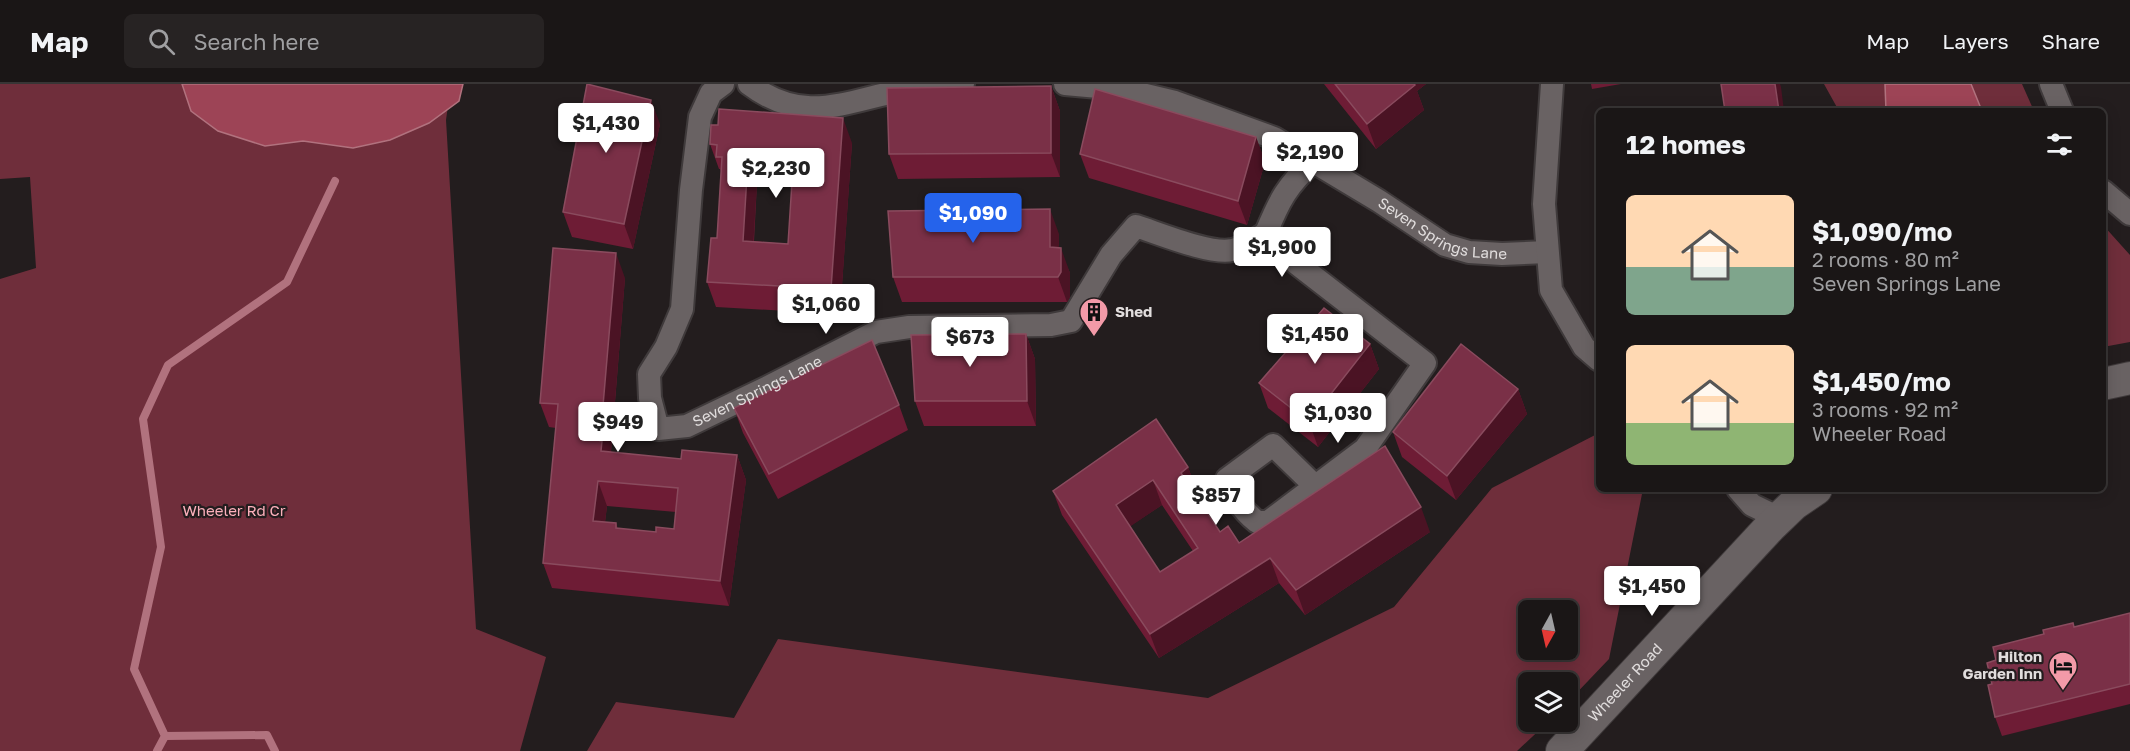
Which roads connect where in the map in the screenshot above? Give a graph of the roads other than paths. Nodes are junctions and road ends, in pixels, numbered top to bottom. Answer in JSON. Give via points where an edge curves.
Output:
{"nodes":[{"id":1,"x":723,"y":84,"type":"edge"},
{"id":2,"x":748,"y":84,"type":"edge"},
{"id":3,"x":963,"y":84,"type":"edge"},
{"id":4,"x":1065,"y":84,"type":"edge"},
{"id":5,"x":1552,"y":84,"type":"edge"},
{"id":6,"x":2051,"y":84,"type":"edge"},
{"id":7,"x":2061,"y":108,"type":"edge"},
{"id":8,"x":1314,"y":162,"type":"junction"},
{"id":9,"x":2106,"y":194,"type":"edge"},
{"id":10,"x":2130,"y":214,"type":"edge"},
{"id":11,"x":1266,"y":233,"type":"junction"},
{"id":12,"x":1547,"y":252,"type":"junction"},
{"id":13,"x":1596,"y":357,"type":"edge"},
{"id":14,"x":2130,"y":378,"type":"edge"},
{"id":15,"x":2106,"y":383,"type":"edge"},
{"id":16,"x":1315,"y":486,"type":"dead end"},
{"id":17,"x":1741,"y":492,"type":"edge"},
{"id":18,"x":1812,"y":492,"type":"edge"},
{"id":19,"x":1779,"y":518,"type":"junction"},
{"id":20,"x":1562,"y":751,"type":"edge"}],
"edges":[{"from":1,"to":11,"type":"street","name":"Seven Springs Lane","via":[[711,93],[700,117],[682,309],[649,374],[658,429],[687,426],[876,332],[909,327],[1051,325],[1071,321],[1112,255],[1136,226],[1178,241],[1230,251]]},
{"from":2,"to":3,"type":"street","via":[[783,104],[813,109],[907,89]]},
{"from":4,"to":8,"type":"street","name":"Seven Springs Lane","via":[[1121,89],[1175,102],[1274,138]]},
{"from":5,"to":12,"type":"street","via":[[1544,204]]},
{"from":6,"to":7,"type":"street"},
{"from":8,"to":11,"type":"street","via":[[1294,179],[1277,204]]},
{"from":8,"to":12,"type":"street","name":"Seven Springs Lane","via":[[1444,245],[1469,252]]},
{"from":9,"to":10,"type":"street"},
{"from":11,"to":16,"type":"street","via":[[1296,262],[1425,363],[1365,449]]},
{"from":12,"to":13,"type":"street","via":[[1551,290],[1584,347]]},
{"from":14,"to":15,"type":"main road"},
{"from":17,"to":19,"type":"street","via":[[1752,505]]},
{"from":18,"to":19,"type":"main road","name":"Wheeler Road"},
{"from":19,"to":20,"type":"main road","name":"Wheeler Road"}]}
